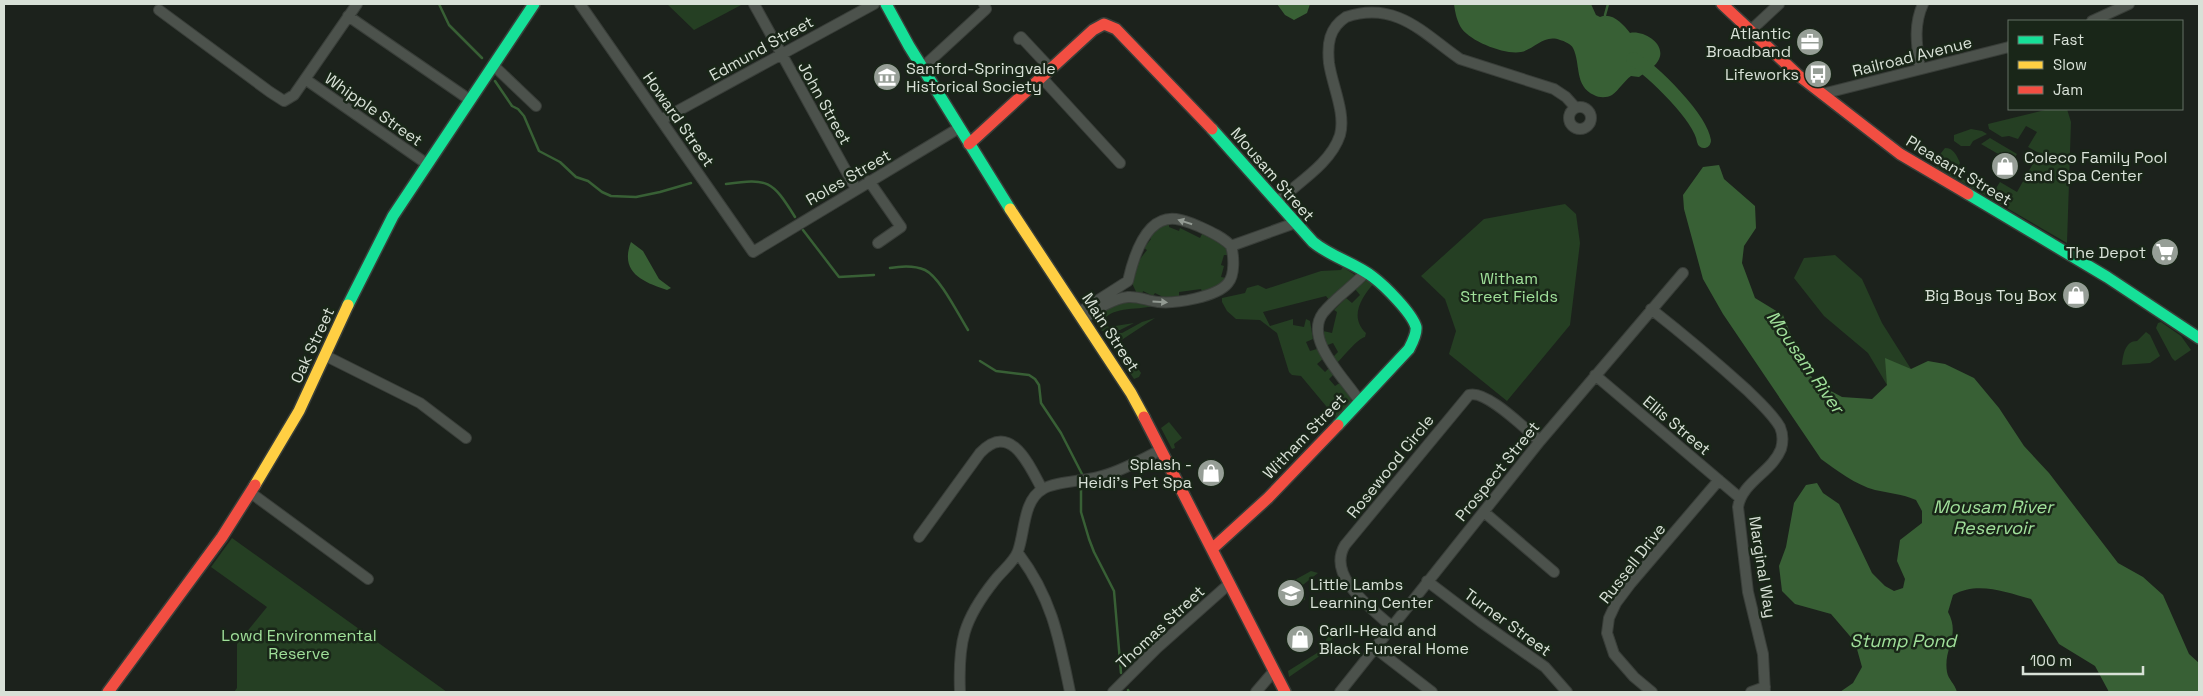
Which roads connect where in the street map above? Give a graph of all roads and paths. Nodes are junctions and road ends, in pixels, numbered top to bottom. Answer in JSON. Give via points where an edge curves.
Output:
{"nodes":[{"id":1,"x":357,"y":4,"type":"edge"},
{"id":2,"x":534,"y":4,"type":"edge"},
{"id":3,"x":580,"y":4,"type":"edge"},
{"id":4,"x":754,"y":4,"type":"edge"},
{"id":5,"x":874,"y":4,"type":"edge"},
{"id":6,"x":886,"y":4,"type":"edge"},
{"id":7,"x":1722,"y":4,"type":"edge"},
{"id":8,"x":1779,"y":4,"type":"edge"},
{"id":9,"x":1923,"y":4,"type":"edge"},
{"id":10,"x":2129,"y":4,"type":"edge"},
{"id":11,"x":985,"y":6,"type":"edge"},
{"id":12,"x":159,"y":10,"type":"dead end"},
{"id":13,"x":348,"y":16,"type":"junction"},
{"id":14,"x":2094,"y":20,"type":"edge"},
{"id":15,"x":1750,"y":31,"type":"junction"},
{"id":16,"x":1019,"y":39,"type":"dead end"},
{"id":17,"x":2008,"y":47,"type":"edge"},
{"id":18,"x":781,"y":54,"type":"junction"},
{"id":19,"x":493,"y":65,"type":"junction"},
{"id":20,"x":922,"y":68,"type":"junction"},
{"id":21,"x":1051,"y":69,"type":"junction"},
{"id":22,"x":1920,"y":69,"type":"junction"},
{"id":23,"x":1042,"y":78,"type":"junction"},
{"id":24,"x":305,"y":79,"type":"junction"},
{"id":25,"x":1822,"y":94,"type":"junction"},
{"id":26,"x":470,"y":100,"type":"junction"},
{"id":27,"x":536,"y":106,"type":"dead end"},
{"id":28,"x":1574,"y":107,"type":"dead end"},
{"id":29,"x":661,"y":120,"type":"junction"},
{"id":30,"x":959,"y":128,"type":"junction"},
{"id":31,"x":969,"y":144,"type":"junction"},
{"id":32,"x":1120,"y":163,"type":"dead end"},
{"id":33,"x":427,"y":164,"type":"junction"},
{"id":34,"x":870,"y":182,"type":"junction"},
{"id":35,"x":856,"y":189,"type":"junction"},
{"id":36,"x":1278,"y":201,"type":"junction"},
{"id":37,"x":1295,"y":223,"type":"junction"},
{"id":38,"x":878,"y":243,"type":"dead end"},
{"id":39,"x":1231,"y":246,"type":"junction"},
{"id":40,"x":753,"y":252,"type":"joint"},
{"id":41,"x":1365,"y":273,"type":"junction"},
{"id":42,"x":1683,"y":273,"type":"dead end"},
{"id":43,"x":1128,"y":281,"type":"junction"},
{"id":44,"x":1136,"y":297,"type":"junction"},
{"id":45,"x":1652,"y":309,"type":"junction"},
{"id":46,"x":1080,"y":316,"type":"junction"},
{"id":47,"x":2199,"y":338,"type":"edge"},
{"id":48,"x":1414,"y":340,"type":"joint"},
{"id":49,"x":326,"y":356,"type":"junction"},
{"id":50,"x":1595,"y":375,"type":"junction"},
{"id":51,"x":1360,"y":402,"type":"junction"},
{"id":52,"x":466,"y":438,"type":"dead end"},
{"id":53,"x":1540,"y":441,"type":"junction"},
{"id":54,"x":1161,"y":450,"type":"junction"},
{"id":55,"x":1719,"y":480,"type":"junction"},
{"id":56,"x":1042,"y":489,"type":"junction"},
{"id":57,"x":251,"y":493,"type":"junction"},
{"id":58,"x":1740,"y":498,"type":"junction"},
{"id":59,"x":1484,"y":512,"type":"junction"},
{"id":60,"x":918,"y":537,"type":"dead end"},
{"id":61,"x":1212,"y":549,"type":"junction"},
{"id":62,"x":1018,"y":553,"type":"junction"},
{"id":63,"x":1554,"y":572,"type":"dead end"},
{"id":64,"x":368,"y":579,"type":"dead end"},
{"id":65,"x":1427,"y":581,"type":"junction"},
{"id":66,"x":1229,"y":584,"type":"junction"},
{"id":67,"x":1391,"y":626,"type":"junction"},
{"id":68,"x":1375,"y":648,"type":"junction"},
{"id":69,"x":1274,"y":671,"type":"junction"},
{"id":70,"x":1765,"y":690,"type":"edge"},
{"id":71,"x":108,"y":692,"type":"edge"},
{"id":72,"x":960,"y":692,"type":"edge"},
{"id":73,"x":1070,"y":692,"type":"edge"},
{"id":74,"x":1114,"y":692,"type":"edge"},
{"id":75,"x":1256,"y":692,"type":"edge"},
{"id":76,"x":1285,"y":692,"type":"edge"},
{"id":77,"x":1340,"y":692,"type":"edge"},
{"id":78,"x":1432,"y":692,"type":"edge"},
{"id":79,"x":1567,"y":692,"type":"edge"},
{"id":80,"x":1652,"y":692,"type":"edge"},
{"id":81,"x":1751,"y":692,"type":"edge"}],
"edges":[{"from":1,"to":13,"type":"street"},
{"from":2,"to":19,"type":"main road","name":"Oak Street"},
{"from":3,"to":29,"type":"street","name":"Howard Street"},
{"from":4,"to":18,"type":"street","name":"John Street"},
{"from":5,"to":18,"type":"street","name":"Edmund Street"},
{"from":6,"to":20,"type":"main road","name":"Main Street"},
{"from":7,"to":15,"type":"main road","name":"Pleasant Street"},
{"from":8,"to":15,"type":"street"},
{"from":9,"to":22,"type":"street","via":[[1916,20]]},
{"from":10,"to":14,"type":"street"},
{"from":11,"to":20,"type":"street"},
{"from":12,"to":24,"type":"street","via":[[279,99],[286,100],[294,95]]},
{"from":13,"to":24,"type":"street"},
{"from":13,"to":26,"type":"street"},
{"from":15,"to":25,"type":"main road","name":"Pleasant Street"},
{"from":16,"to":21,"type":"street","via":[[1021,37]]},
{"from":17,"to":22,"type":"street","name":"Railroad Avenue"},
{"from":18,"to":29,"type":"street","name":"Edmund Street"},
{"from":18,"to":35,"type":"street","name":"John Street"},
{"from":19,"to":26,"type":"main road","name":"Oak Street"},
{"from":19,"to":27,"type":"street"},
{"from":20,"to":30,"type":"main road","name":"Main Street"},
{"from":21,"to":23,"type":"main road"},
{"from":21,"to":36,"type":"main road","name":"Mousam Street","via":[[1093,30],[1104,24],[1116,29]]},
{"from":22,"to":25,"type":"street","name":"Railroad Avenue"},
{"from":23,"to":31,"type":"main road"},
{"from":23,"to":32,"type":"street"},
{"from":24,"to":33,"type":"street","name":"Whipple Street"},
{"from":25,"to":47,"type":"main road","name":"Pleasant Street","via":[[1920,167],[2107,277]]},
{"from":26,"to":33,"type":"main road","name":"Oak Street"},
{"from":28,"to":36,"type":"street","via":[[1554,89],[1460,59],[1422,25],[1394,9],[1374,7],[1352,13],[1333,30],[1328,47],[1340,133],[1321,164]]},
{"from":29,"to":40,"type":"street","name":"Howard Street"},
{"from":30,"to":31,"type":"main road","name":"Main Street"},
{"from":30,"to":34,"type":"street","name":"Roles Street"},
{"from":31,"to":46,"type":"main road","name":"Main Street"},
{"from":33,"to":49,"type":"main road","name":"Oak Street","via":[[369,260]]},
{"from":34,"to":35,"type":"street","name":"Roles Street"},
{"from":34,"to":38,"type":"street","via":[[900,227]]},
{"from":35,"to":40,"type":"street","name":"Roles Street"},
{"from":36,"to":37,"type":"main road","name":"Mousam Street"},
{"from":37,"to":39,"type":"street"},
{"from":37,"to":41,"type":"main road","name":"Mousam Street","via":[[1324,251]]},
{"from":39,"to":43,"type":"street","one_way":true,"via":[[1205,229],[1179,220],[1167,220],[1155,226],[1141,240]]},
{"from":44,"to":39,"type":"street","one_way":true,"via":[[1174,302],[1224,288],[1232,277]]},
{"from":41,"to":48,"type":"main road","name":"Mousam Street","via":[[1384,287],[1410,316],[1416,328]]},
{"from":41,"to":51,"type":"street","via":[[1324,312],[1317,328],[1321,347]]},
{"from":42,"to":45,"type":"street","name":"Prospect Street"},
{"from":43,"to":44,"type":"street"},
{"from":43,"to":46,"type":"street"},
{"from":44,"to":46,"type":"street","via":[[1111,302]]},
{"from":45,"to":50,"type":"street","name":"Prospect Street"},
{"from":45,"to":58,"type":"street","name":"Marginal Way","via":[[1728,372],[1780,427],[1782,441],[1778,455]]},
{"from":46,"to":54,"type":"main road","name":"Main Street","via":[[1131,393]]},
{"from":48,"to":51,"type":"main road","name":"Witham Street"},
{"from":49,"to":52,"type":"street","via":[[420,403]]},
{"from":49,"to":57,"type":"main road","name":"Oak Street","via":[[287,434]]},
{"from":50,"to":53,"type":"street","name":"Prospect Street"},
{"from":50,"to":55,"type":"street","name":"Ellis Street"},
{"from":51,"to":61,"type":"main road","name":"Witham Street","via":[[1268,498]]},
{"from":53,"to":59,"type":"street","name":"Prospect Street"},
{"from":53,"to":67,"type":"street","name":"Rosewood Circle","via":[[1487,398],[1469,395],[1353,535],[1340,554],[1341,569],[1356,594]]},
{"from":54,"to":56,"type":"street","via":[[1106,475]]},
{"from":54,"to":61,"type":"main road","name":"Main Street"},
{"from":55,"to":58,"type":"street","name":"Ellis Street"},
{"from":55,"to":80,"type":"street","name":"Russell Drive","via":[[1616,603],[1609,618],[1607,633],[1614,654]]},
{"from":56,"to":60,"type":"street","via":[[1015,446],[1004,442],[992,444],[980,453]]},
{"from":56,"to":62,"type":"street","via":[[1032,500]]},
{"from":57,"to":64,"type":"street"},
{"from":57,"to":71,"type":"main road","name":"Oak Street"},
{"from":58,"to":70,"type":"street","name":"Marginal Way","via":[[1738,506],[1746,577],[1763,654]]},
{"from":59,"to":63,"type":"street"},
{"from":59,"to":65,"type":"street","name":"Prospect Street"},
{"from":61,"to":66,"type":"main road","name":"Main Street"},
{"from":62,"to":72,"type":"street","via":[[985,592],[966,622],[962,637]]},
{"from":62,"to":73,"type":"street","via":[[1029,567],[1053,614]]},
{"from":65,"to":67,"type":"street","name":"Prospect Street"},
{"from":65,"to":79,"type":"street","name":"Turner Street","via":[[1545,667]]},
{"from":66,"to":69,"type":"main road","name":"Main Street"},
{"from":66,"to":74,"type":"street","name":"Thomas Street","via":[[1157,648]]},
{"from":67,"to":68,"type":"street","name":"Prospect Street"},
{"from":68,"to":77,"type":"street","name":"Prospect Street"},
{"from":68,"to":78,"type":"street"},
{"from":69,"to":75,"type":"street"},
{"from":69,"to":76,"type":"main road","name":"Main Street"},
{"from":70,"to":81,"type":"street"}]}
